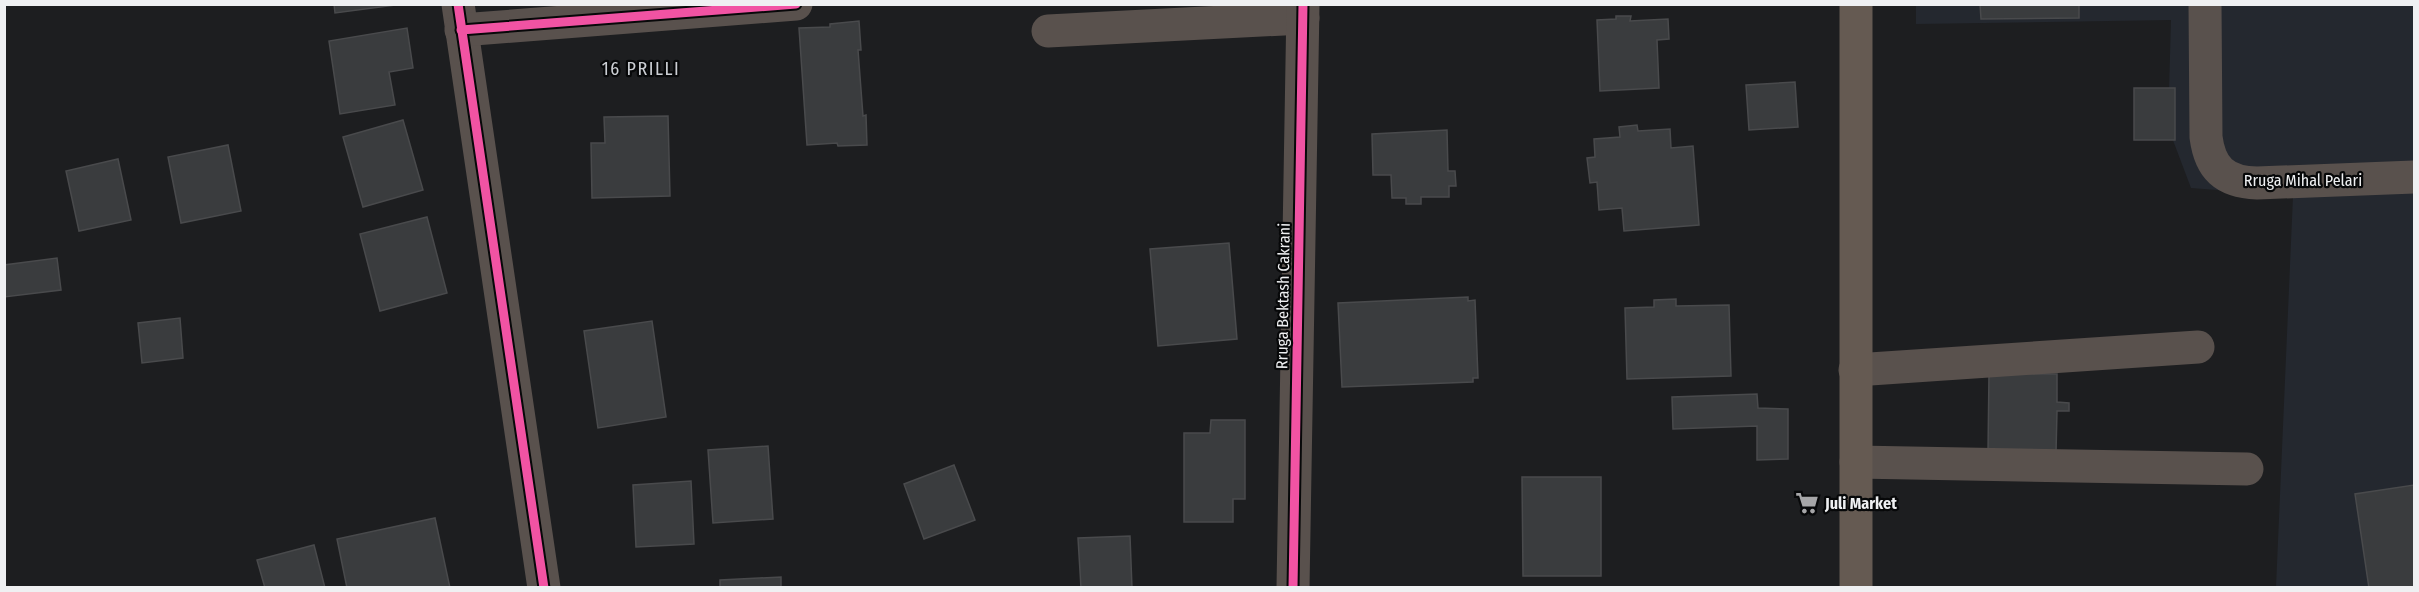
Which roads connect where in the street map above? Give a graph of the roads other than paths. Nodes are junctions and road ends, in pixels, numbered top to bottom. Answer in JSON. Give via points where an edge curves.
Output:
{"nodes":[{"id":1,"x":796,"y":4,"type":"edge"},
{"id":2,"x":1856,"y":4,"type":"edge"},
{"id":3,"x":2205,"y":4,"type":"edge"},
{"id":4,"x":1303,"y":11,"type":"edge"},
{"id":5,"x":460,"y":17,"type":"edge"},
{"id":6,"x":1048,"y":31,"type":"dead end"},
{"id":7,"x":2415,"y":177,"type":"edge"},
{"id":8,"x":2198,"y":347,"type":"dead end"},
{"id":9,"x":1855,"y":370,"type":"junction"},
{"id":10,"x":1856,"y":462,"type":"junction"},
{"id":11,"x":2247,"y":469,"type":"dead end"},
{"id":12,"x":544,"y":588,"type":"edge"},
{"id":13,"x":1293,"y":588,"type":"edge"},
{"id":14,"x":1856,"y":588,"type":"edge"}],
"edges":[{"from":1,"to":5,"type":"street"},
{"from":2,"to":9,"type":"main road"},
{"from":3,"to":7,"type":"street","name":"Rruga Mihal Pelari","via":[[2206,136],[2213,164],[2223,174],[2239,183]]},
{"from":4,"to":6,"type":"street"},
{"from":4,"to":13,"type":"street","name":"Rruga Bektash Cakrani"},
{"from":5,"to":12,"type":"street"},
{"from":8,"to":9,"type":"street"},
{"from":9,"to":10,"type":"main road"},
{"from":10,"to":11,"type":"street"},
{"from":10,"to":14,"type":"main road"}]}
